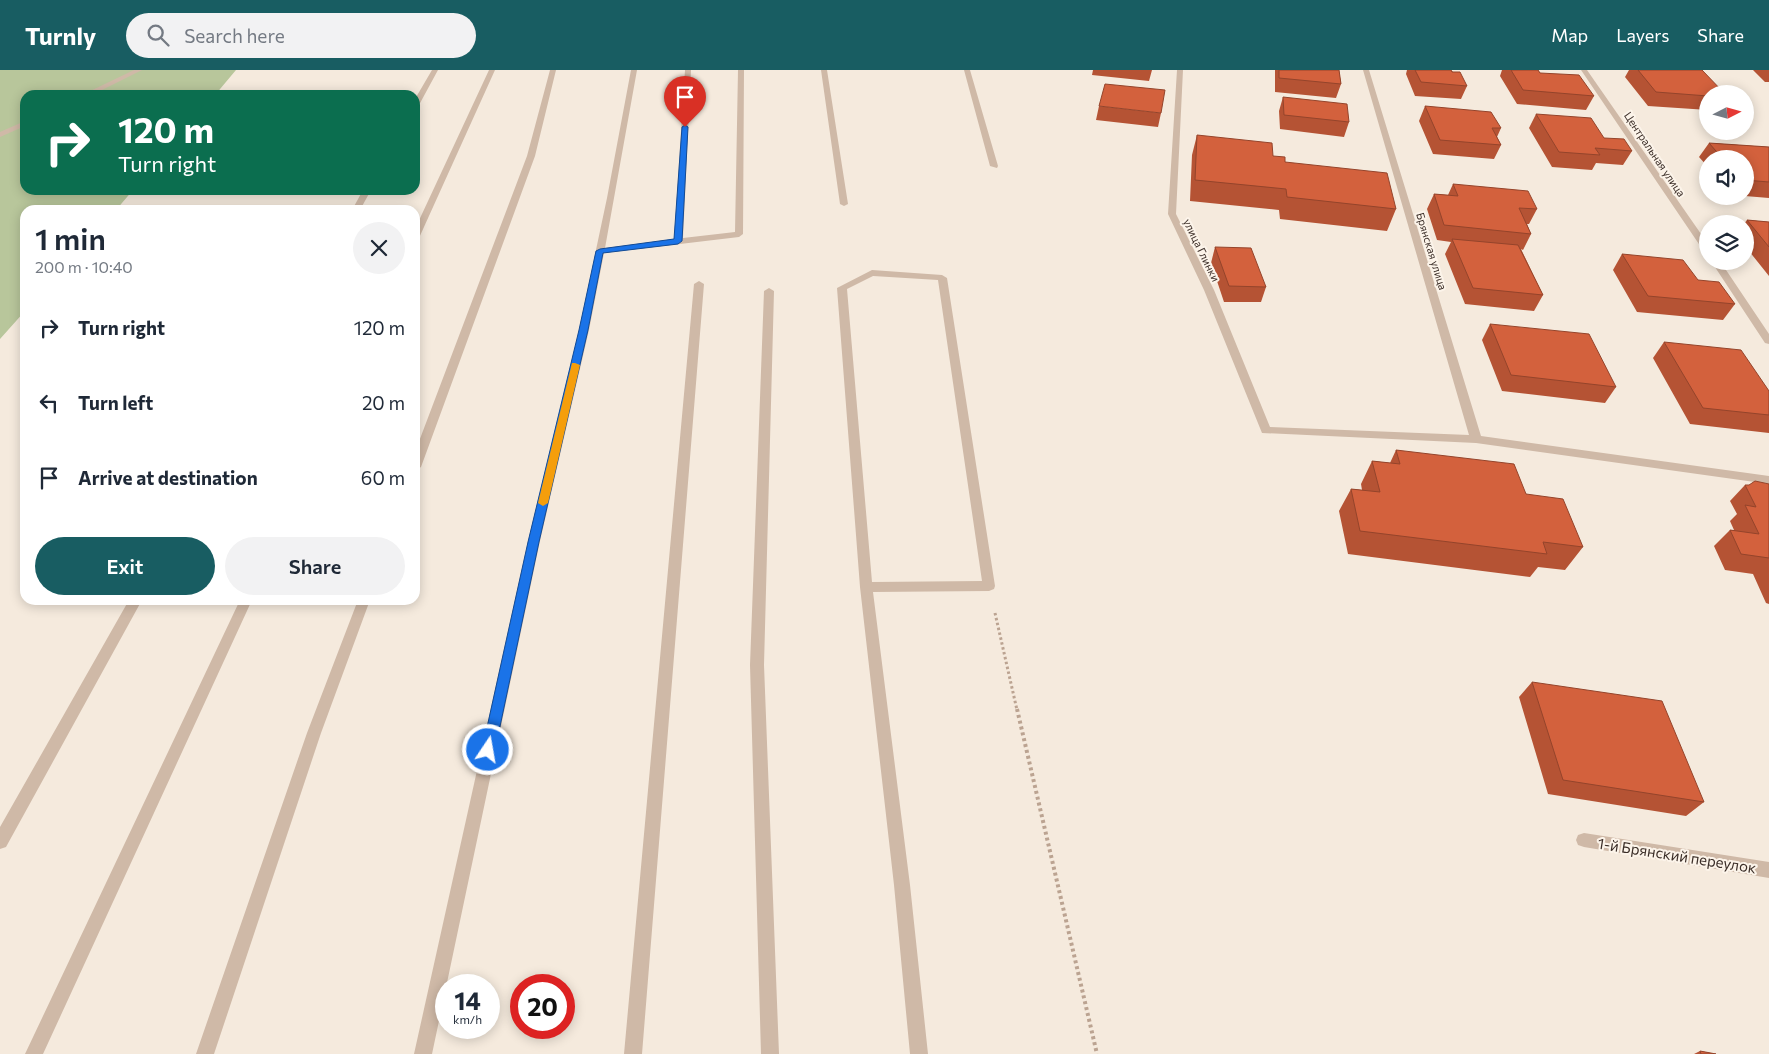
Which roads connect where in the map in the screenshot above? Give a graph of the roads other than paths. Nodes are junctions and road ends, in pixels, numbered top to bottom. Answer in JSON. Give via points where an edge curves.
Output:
{"nodes":[{"id":1,"x":139,"y":70,"type":"edge"},
{"id":2,"x":435,"y":70,"type":"edge"},
{"id":3,"x":492,"y":70,"type":"edge"},
{"id":4,"x":553,"y":70,"type":"edge"},
{"id":5,"x":634,"y":70,"type":"edge"},
{"id":6,"x":688,"y":70,"type":"edge"},
{"id":7,"x":741,"y":70,"type":"edge"},
{"id":8,"x":824,"y":70,"type":"edge"},
{"id":9,"x":968,"y":70,"type":"edge"},
{"id":10,"x":1180,"y":70,"type":"edge"},
{"id":11,"x":1366,"y":70,"type":"edge"},
{"id":12,"x":1584,"y":70,"type":"edge"},
{"id":13,"x":97,"y":90,"type":"edge"},
{"id":14,"x":420,"y":96,"type":"edge"},
{"id":15,"x":20,"y":125,"type":"edge"},
{"id":16,"x":0,"y":135,"type":"edge"},
{"id":17,"x":994,"y":166,"type":"dead end"},
{"id":18,"x":844,"y":204,"type":"dead end"},
{"id":19,"x":420,"y":227,"type":"edge"},
{"id":20,"x":1699,"y":238,"type":"edge"},
{"id":21,"x":678,"y":241,"type":"junction"},
{"id":22,"x":600,"y":251,"type":"junction"},
{"id":23,"x":1721,"y":270,"type":"edge"},
{"id":24,"x":698,"y":284,"type":"dead end"},
{"id":25,"x":769,"y":291,"type":"dead end"},
{"id":26,"x":1769,"y":341,"type":"edge"},
{"id":27,"x":1476,"y":439,"type":"junction"},
{"id":28,"x":420,"y":454,"type":"edge"},
{"id":29,"x":1769,"y":480,"type":"edge"},
{"id":30,"x":866,"y":587,"type":"junction"},
{"id":31,"x":133,"y":605,"type":"edge"},
{"id":32,"x":244,"y":605,"type":"edge"},
{"id":33,"x":362,"y":605,"type":"edge"},
{"id":34,"x":1584,"y":840,"type":"dead end"},
{"id":35,"x":0,"y":842,"type":"edge"},
{"id":36,"x":1769,"y":870,"type":"edge"},
{"id":37,"x":34,"y":1054,"type":"edge"},
{"id":38,"x":204,"y":1054,"type":"edge"},
{"id":39,"x":423,"y":1054,"type":"edge"},
{"id":40,"x":633,"y":1054,"type":"edge"},
{"id":41,"x":770,"y":1054,"type":"edge"},
{"id":42,"x":919,"y":1054,"type":"edge"}],
"edges":[{"from":1,"to":13,"type":"street"},
{"from":2,"to":14,"type":"street"},
{"from":3,"to":19,"type":"street"},
{"from":4,"to":28,"type":"street","via":[[531,156]]},
{"from":5,"to":22,"type":"street"},
{"from":6,"to":21,"type":"street"},
{"from":7,"to":21,"type":"street","via":[[739,234]]},
{"from":8,"to":18,"type":"street"},
{"from":9,"to":17,"type":"street"},
{"from":10,"to":27,"type":"street","name":"улица Глинки","via":[[1172,214],[1209,290],[1266,430]]},
{"from":11,"to":27,"type":"street","name":"Брянская улица"},
{"from":12,"to":20,"type":"street","name":"Центральная улица"},
{"from":15,"to":16,"type":"street"},
{"from":21,"to":22,"type":"street"},
{"from":22,"to":39,"type":"street"},
{"from":23,"to":26,"type":"street"},
{"from":24,"to":40,"type":"street"},
{"from":25,"to":41,"type":"street","via":[[757,665]]},
{"from":27,"to":29,"type":"street"},
{"from":30,"to":30,"type":"street","via":[[842,288],[872,273],[942,278],[989,586]]},
{"from":30,"to":42,"type":"street"},
{"from":31,"to":35,"type":"street"},
{"from":32,"to":37,"type":"street"},
{"from":33,"to":38,"type":"street","via":[[314,733]]},
{"from":34,"to":36,"type":"street","name":"1-й Брянский переулок"}]}
